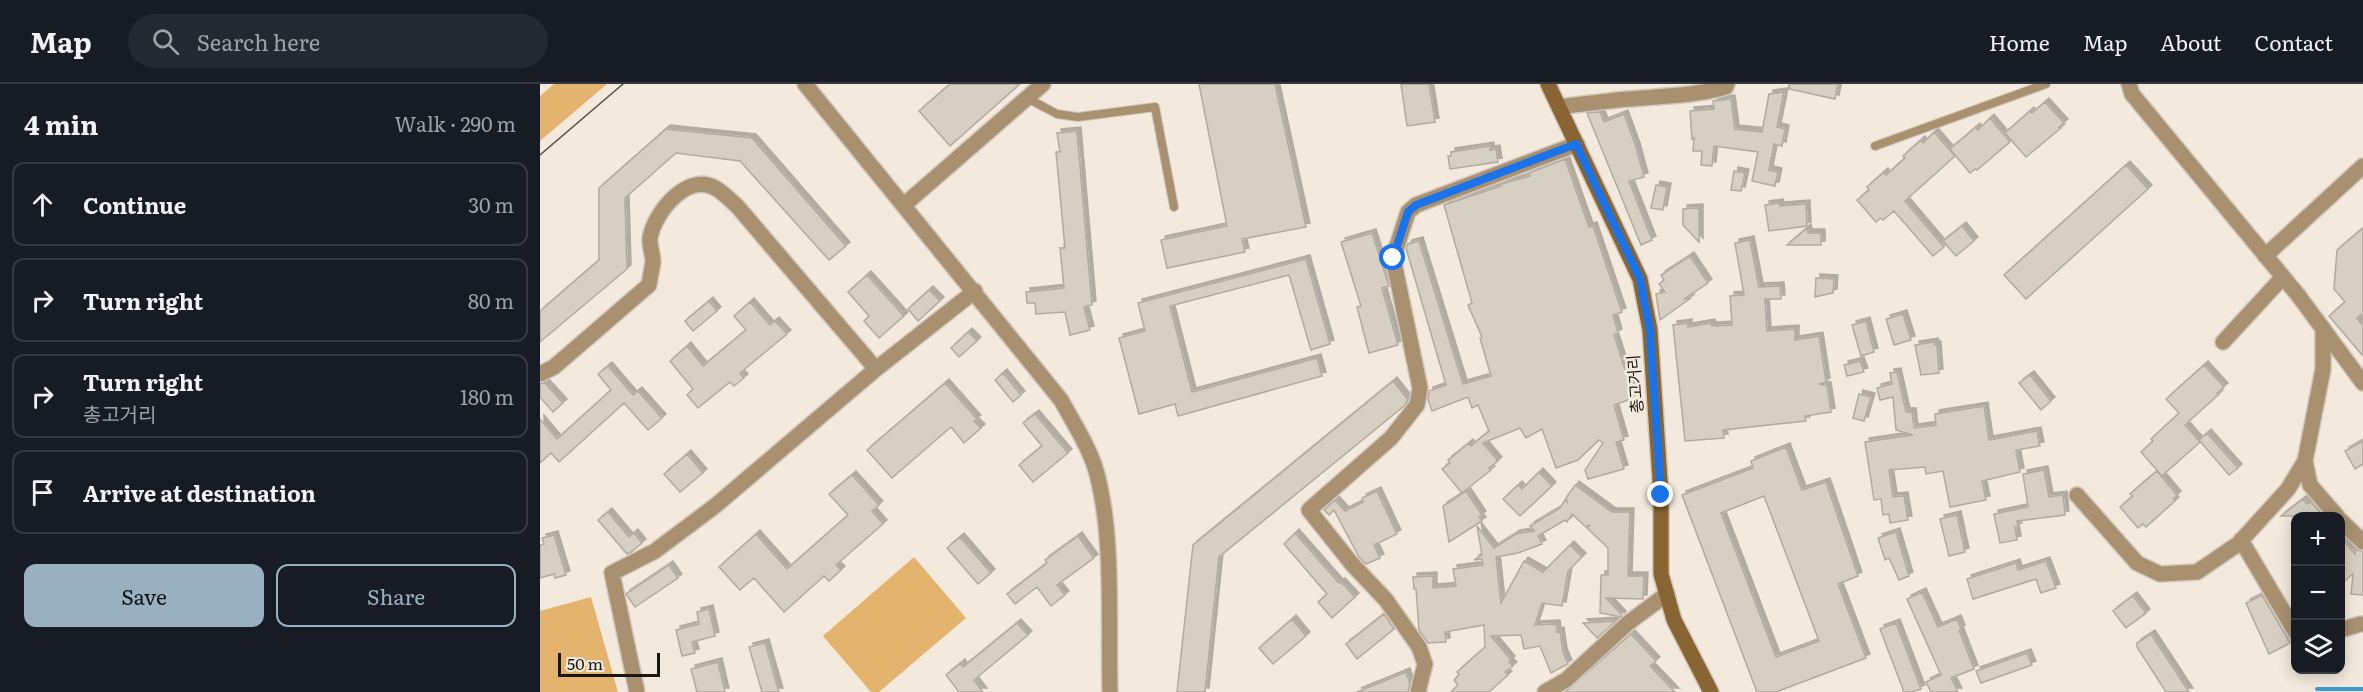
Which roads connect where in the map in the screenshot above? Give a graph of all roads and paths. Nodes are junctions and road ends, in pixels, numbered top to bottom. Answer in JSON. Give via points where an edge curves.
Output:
{"nodes":[{"id":1,"x":805,"y":84,"type":"edge"},
{"id":2,"x":1043,"y":84,"type":"edge"},
{"id":3,"x":1548,"y":84,"type":"edge"},
{"id":4,"x":1727,"y":84,"type":"edge"},
{"id":5,"x":2046,"y":84,"type":"edge"},
{"id":6,"x":2129,"y":84,"type":"edge"},
{"id":7,"x":1027,"y":98,"type":"junction"},
{"id":8,"x":1559,"y":107,"type":"junction"},
{"id":9,"x":1576,"y":144,"type":"junction"},
{"id":10,"x":1875,"y":146,"type":"dead end"},
{"id":11,"x":2363,"y":166,"type":"edge"},
{"id":12,"x":904,"y":205,"type":"junction"},
{"id":13,"x":1173,"y":207,"type":"dead end"},
{"id":14,"x":2265,"y":256,"type":"junction"},
{"id":15,"x":2283,"y":277,"type":"junction"},
{"id":16,"x":975,"y":291,"type":"junction"},
{"id":17,"x":2323,"y":328,"type":"junction"},
{"id":18,"x":2223,"y":342,"type":"dead end"},
{"id":19,"x":876,"y":369,"type":"junction"},
{"id":20,"x":540,"y":374,"type":"edge"},
{"id":21,"x":2363,"y":383,"type":"edge"},
{"id":22,"x":2305,"y":461,"type":"junction"},
{"id":23,"x":2077,"y":495,"type":"dead end"},
{"id":24,"x":2334,"y":512,"type":"edge"},
{"id":25,"x":2345,"y":524,"type":"edge"},
{"id":26,"x":2241,"y":540,"type":"junction"},
{"id":27,"x":2363,"y":542,"type":"edge"},
{"id":28,"x":1667,"y":594,"type":"junction"},
{"id":29,"x":2361,"y":624,"type":"dead end"},
{"id":30,"x":2291,"y":626,"type":"edge"},
{"id":31,"x":2345,"y":629,"type":"edge"},
{"id":32,"x":637,"y":692,"type":"edge"},
{"id":33,"x":1110,"y":692,"type":"edge"},
{"id":34,"x":1418,"y":692,"type":"edge"},
{"id":35,"x":1545,"y":692,"type":"edge"},
{"id":36,"x":1711,"y":692,"type":"edge"}],
"edges":[{"from":1,"to":12,"type":"street"},
{"from":2,"to":7,"type":"street"},
{"from":3,"to":8,"type":"street","name":"총고거리"},
{"from":4,"to":8,"type":"street","via":[[1711,91],[1677,96]]},
{"from":5,"to":10,"type":"lane"},
{"from":6,"to":14,"type":"street","via":[[2154,123]]},
{"from":7,"to":12,"type":"street"},
{"from":7,"to":13,"type":"lane","via":[[1057,114],[1078,117],[1155,106]]},
{"from":8,"to":9,"type":"street","name":"총고거리"},
{"from":9,"to":28,"type":"street","name":"총고거리","via":[[1640,279],[1650,330],[1661,495],[1661,574]]},
{"from":9,"to":34,"type":"street","via":[[1416,205],[1408,212],[1393,258],[1420,388],[1417,405],[1391,438],[1309,510],[1386,600],[1419,647],[1425,664]]},
{"from":11,"to":14,"type":"street"},
{"from":12,"to":16,"type":"street"},
{"from":14,"to":15,"type":"street"},
{"from":15,"to":17,"type":"street"},
{"from":15,"to":18,"type":"street"},
{"from":16,"to":19,"type":"street"},
{"from":16,"to":33,"type":"street","via":[[1061,400],[1098,476],[1107,527]]},
{"from":17,"to":21,"type":"street"},
{"from":17,"to":22,"type":"street","via":[[2323,369]]},
{"from":19,"to":20,"type":"street","via":[[737,206],[714,187],[699,184],[682,191],[654,221],[649,285],[554,367]]},
{"from":19,"to":32,"type":"street","via":[[715,506],[655,551],[612,573]]},
{"from":22,"to":24,"type":"street","via":[[2310,486]]},
{"from":22,"to":26,"type":"street","via":[[2288,489]]},
{"from":23,"to":26,"type":"street","via":[[2137,563],[2160,573],[2197,572]]},
{"from":25,"to":27,"type":"street"},
{"from":26,"to":30,"type":"street"},
{"from":28,"to":35,"type":"street","via":[[1628,623],[1566,680]]},
{"from":28,"to":36,"type":"street","name":"총고거리","via":[[1674,620]]},
{"from":29,"to":31,"type":"street"}]}
